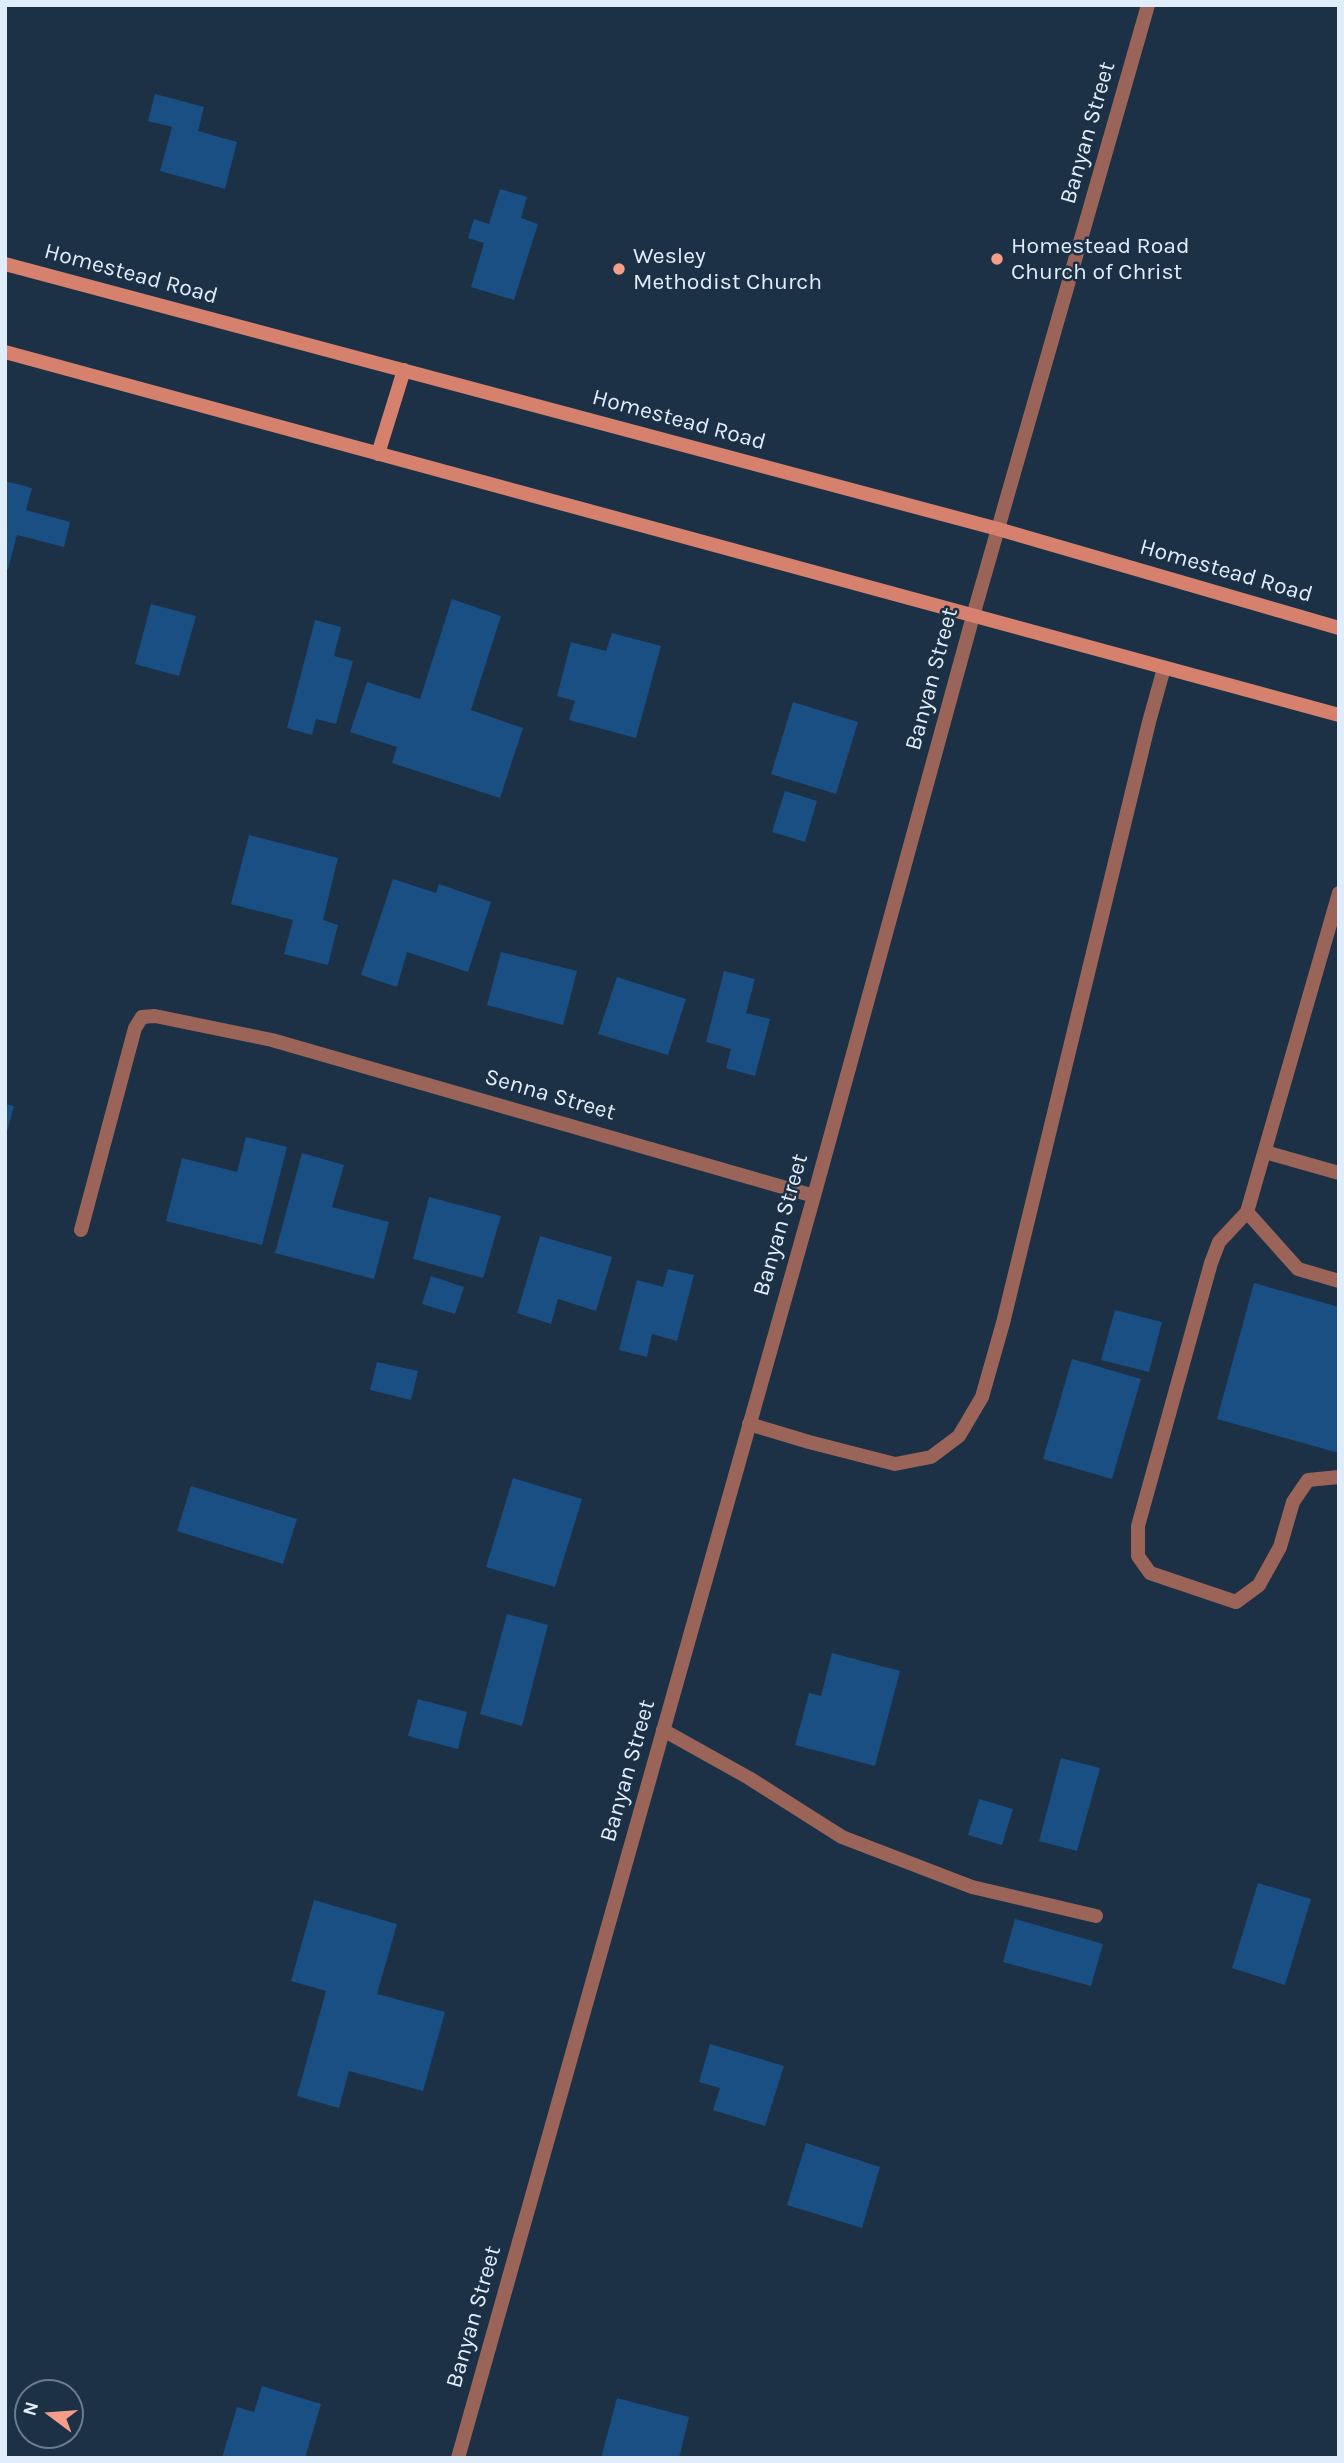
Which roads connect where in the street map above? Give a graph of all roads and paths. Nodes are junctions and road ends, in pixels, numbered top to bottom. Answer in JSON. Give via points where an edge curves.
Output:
{"nodes":[{"id":1,"x":1148,"y":5,"type":"edge"},
{"id":2,"x":5,"y":264,"type":"edge"},
{"id":3,"x":5,"y":352,"type":"edge"},
{"id":4,"x":404,"y":370,"type":"junction"},
{"id":5,"x":378,"y":454,"type":"junction"},
{"id":6,"x":998,"y":529,"type":"junction"},
{"id":7,"x":973,"y":616,"type":"junction"},
{"id":8,"x":1339,"y":628,"type":"edge"},
{"id":9,"x":1164,"y":668,"type":"junction"},
{"id":10,"x":1339,"y":715,"type":"edge"},
{"id":11,"x":1339,"y":893,"type":"edge"},
{"id":12,"x":1265,"y":1152,"type":"junction"},
{"id":13,"x":1339,"y":1173,"type":"edge"},
{"id":14,"x":814,"y":1196,"type":"junction"},
{"id":15,"x":1247,"y":1212,"type":"junction"},
{"id":16,"x":81,"y":1230,"type":"dead end"},
{"id":17,"x":1339,"y":1281,"type":"edge"},
{"id":18,"x":750,"y":1424,"type":"junction"},
{"id":19,"x":1339,"y":1477,"type":"edge"},
{"id":20,"x":663,"y":1731,"type":"junction"},
{"id":21,"x":1096,"y":1916,"type":"dead end"},
{"id":22,"x":458,"y":2458,"type":"edge"}],
"edges":[{"from":1,"to":6,"type":"street","name":"Banyan Street"},
{"from":2,"to":4,"type":"main road","name":"Homestead Road"},
{"from":3,"to":5,"type":"main road"},
{"from":4,"to":5,"type":"main road"},
{"from":4,"to":6,"type":"main road","name":"Homestead Road"},
{"from":5,"to":7,"type":"main road"},
{"from":6,"to":7,"type":"street","name":"Banyan Street"},
{"from":6,"to":8,"type":"main road","name":"Homestead Road"},
{"from":7,"to":9,"type":"main road"},
{"from":7,"to":14,"type":"street","name":"Banyan Street"},
{"from":9,"to":10,"type":"main road"},
{"from":9,"to":18,"type":"street","via":[[982,1397],[959,1436],[931,1457],[895,1464]]},
{"from":11,"to":12,"type":"street"},
{"from":12,"to":13,"type":"street"},
{"from":12,"to":15,"type":"street"},
{"from":14,"to":16,"type":"street","name":"Senna Street","via":[[272,1040],[155,1016],[142,1017],[135,1028]]},
{"from":14,"to":18,"type":"street","name":"Banyan Street"},
{"from":15,"to":17,"type":"street","via":[[1298,1269]]},
{"from":15,"to":19,"type":"street","via":[[1219,1242],[1211,1264],[1138,1526],[1138,1556],[1150,1573],[1236,1602],[1259,1585],[1280,1547],[1293,1502],[1308,1480]]},
{"from":18,"to":20,"type":"street","name":"Banyan Street"},
{"from":20,"to":21,"type":"street","via":[[842,1836],[972,1886]]},
{"from":20,"to":22,"type":"street","name":"Banyan Street"}]}
